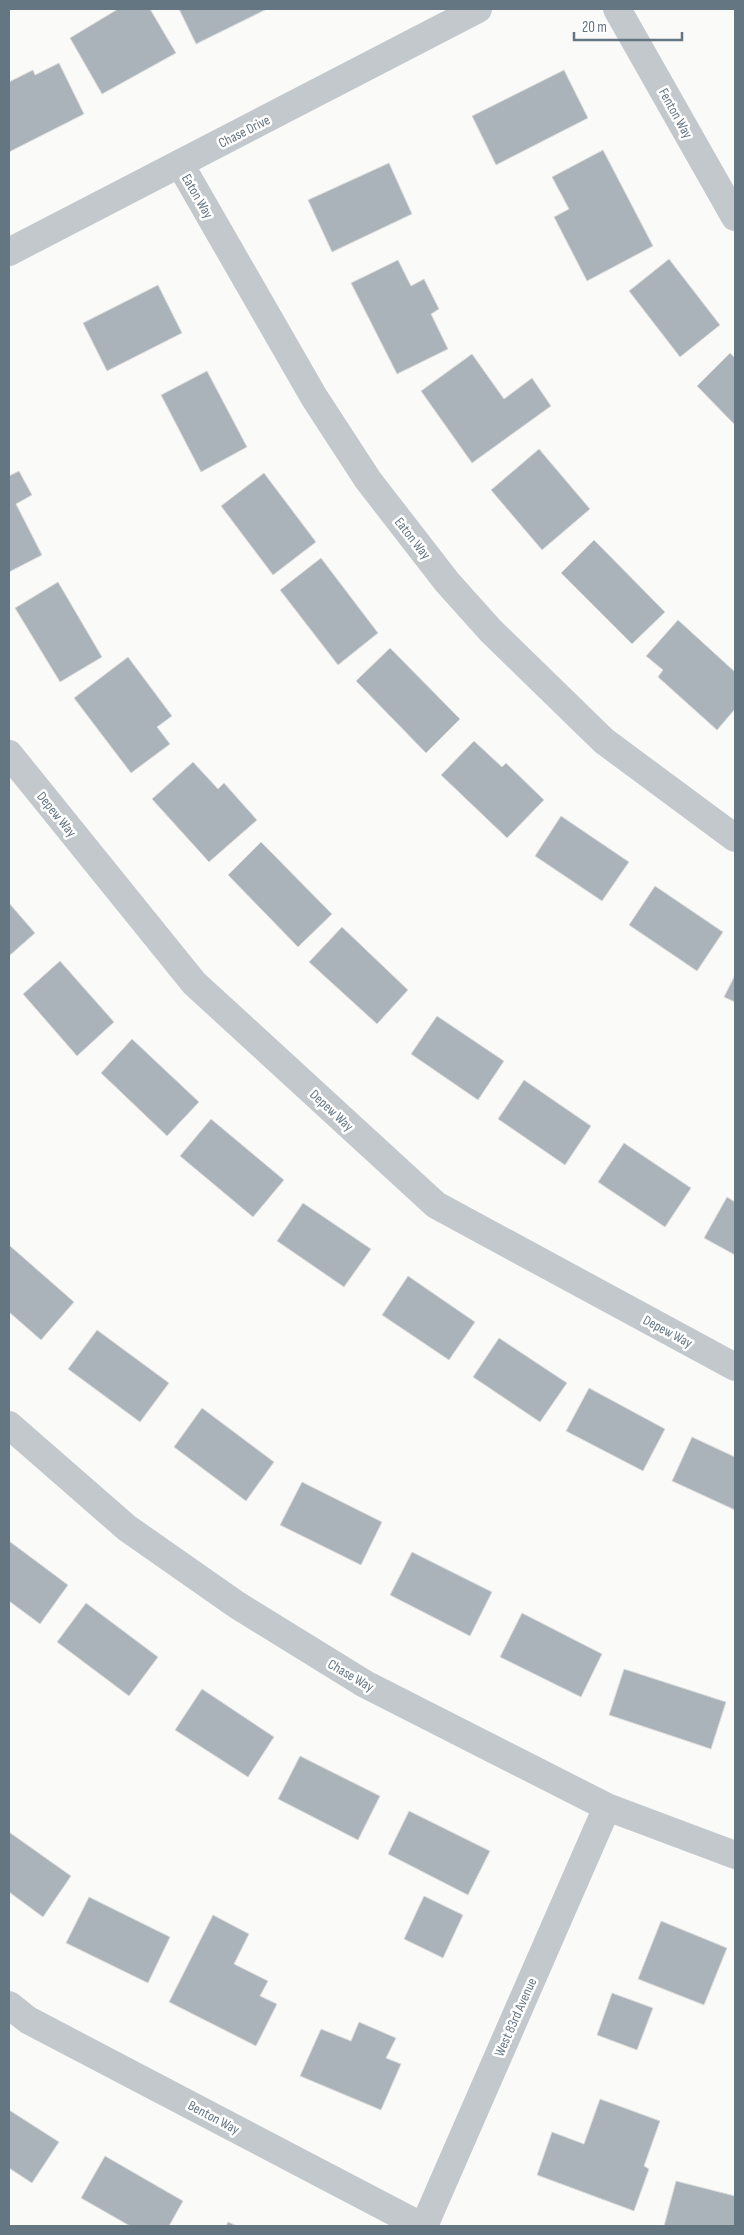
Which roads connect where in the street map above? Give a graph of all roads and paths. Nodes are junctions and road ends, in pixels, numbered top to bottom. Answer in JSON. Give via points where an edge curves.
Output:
{"nodes":[{"id":1,"x":478,"y":9,"type":"edge"},
{"id":2,"x":618,"y":9,"type":"edge"},
{"id":3,"x":180,"y":164,"type":"junction"},
{"id":4,"x":735,"y":217,"type":"edge"},
{"id":5,"x":9,"y":252,"type":"edge"},
{"id":6,"x":9,"y":754,"type":"edge"},
{"id":7,"x":735,"y":838,"type":"edge"},
{"id":8,"x":735,"y":1367,"type":"edge"},
{"id":9,"x":9,"y":1425,"type":"edge"},
{"id":10,"x":607,"y":1807,"type":"junction"},
{"id":11,"x":735,"y":1855,"type":"edge"},
{"id":12,"x":9,"y":2005,"type":"edge"},
{"id":13,"x":422,"y":2226,"type":"edge"}],
"edges":[{"from":1,"to":3,"type":"street","name":"Chase Drive"},
{"from":2,"to":4,"type":"street","name":"Fenton Way"},
{"from":3,"to":5,"type":"street","name":"Chase Drive"},
{"from":3,"to":7,"type":"street","name":"Eaton Way","via":[[314,397],[368,480],[447,582],[491,631],[604,741]]},
{"from":6,"to":8,"type":"street","name":"Depew Way","via":[[194,983],[436,1205]]},
{"from":9,"to":10,"type":"street","name":"Chase Way","via":[[127,1528],[237,1605],[365,1684]]},
{"from":10,"to":11,"type":"street","name":"Chase Way"},
{"from":10,"to":13,"type":"street","name":"West 83rd Avenue"},
{"from":12,"to":13,"type":"street","name":"Benton Way","via":[[28,2020]]}]}
